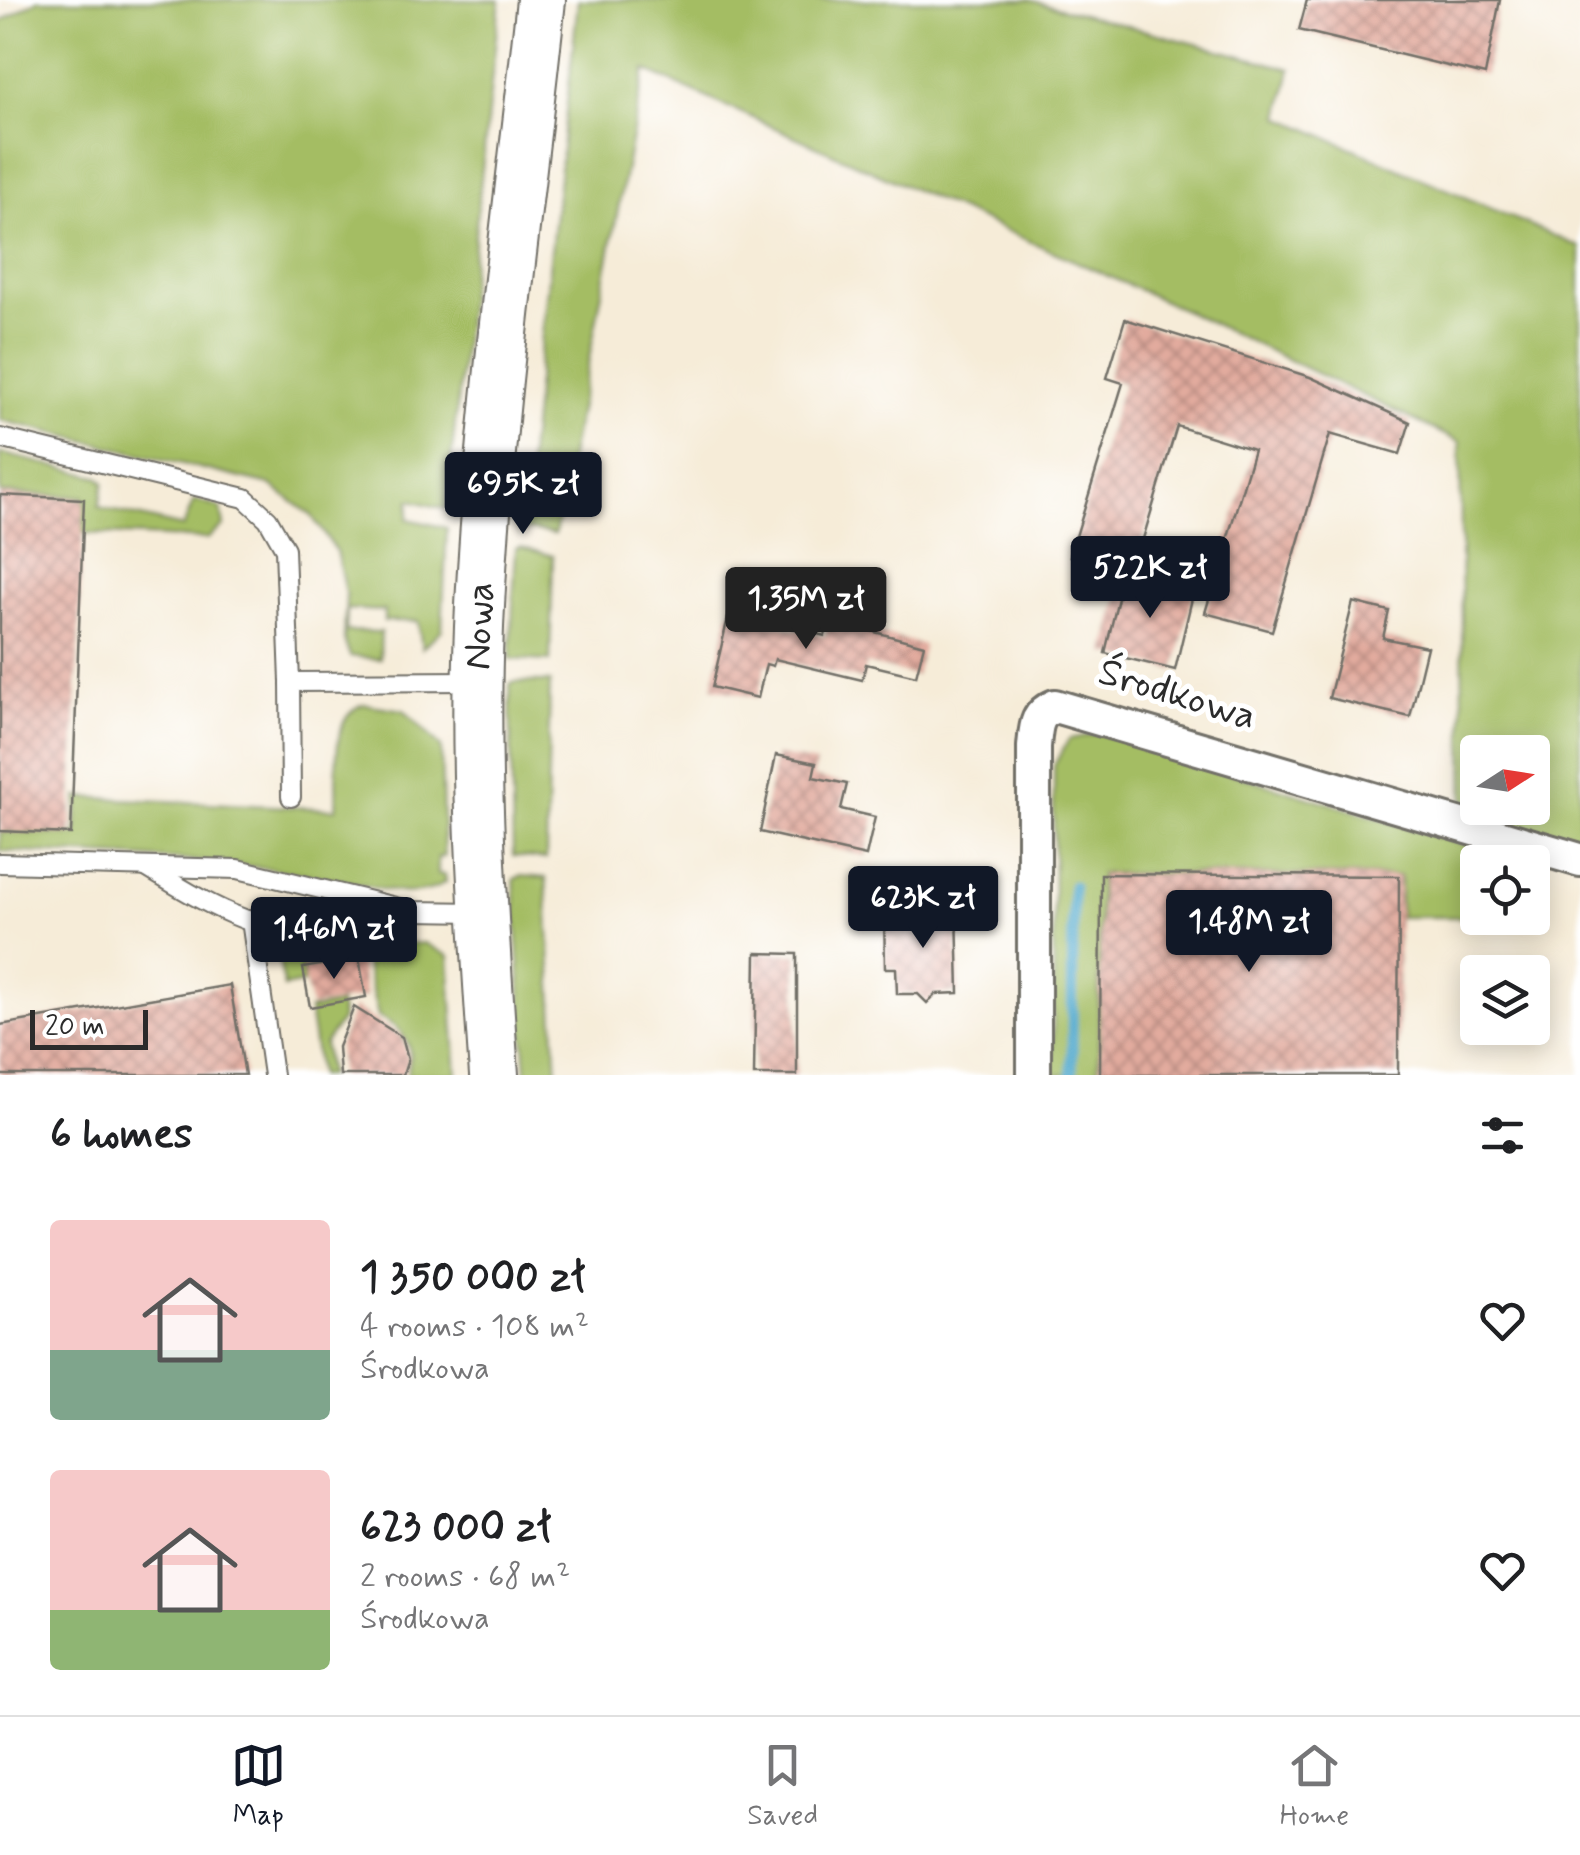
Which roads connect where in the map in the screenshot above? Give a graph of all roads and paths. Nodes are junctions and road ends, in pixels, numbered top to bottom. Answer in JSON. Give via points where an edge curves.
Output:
{"nodes":[{"id":1,"x":541,"y":0,"type":"edge"},
{"id":2,"x":0,"y":438,"type":"edge"},
{"id":3,"x":478,"y":681,"type":"junction"},
{"id":4,"x":290,"y":682,"type":"junction"},
{"id":5,"x":290,"y":797,"type":"dead end"},
{"id":6,"x":1580,"y":860,"type":"edge"},
{"id":7,"x":0,"y":863,"type":"edge"},
{"id":8,"x":146,"y":866,"type":"junction"},
{"id":9,"x":412,"y":911,"type":"junction"},
{"id":10,"x":484,"y":912,"type":"junction"},
{"id":11,"x":251,"y":920,"type":"junction"},
{"id":12,"x":273,"y":1075,"type":"edge"},
{"id":13,"x":494,"y":1075,"type":"edge"},
{"id":14,"x":1034,"y":1075,"type":"edge"}],
"edges":[{"from":1,"to":3,"type":"street","name":"Nowa","via":[[485,528]]},
{"from":2,"to":4,"type":"lane","via":[[245,498],[268,519],[286,550]]},
{"from":3,"to":4,"type":"lane"},
{"from":3,"to":10,"type":"street","name":"Nowa"},
{"from":4,"to":5,"type":"lane"},
{"from":6,"to":14,"type":"street","name":"Środkowa","via":[[1055,706],[1036,722],[1034,748]]},
{"from":7,"to":8,"type":"lane"},
{"from":8,"to":9,"type":"lane","via":[[238,869]]},
{"from":8,"to":11,"type":"lane","via":[[223,914]]},
{"from":9,"to":10,"type":"lane"},
{"from":9,"to":11,"type":"lane","via":[[328,934]]},
{"from":10,"to":13,"type":"street","name":"Nowa"},
{"from":11,"to":12,"type":"lane"}]}
